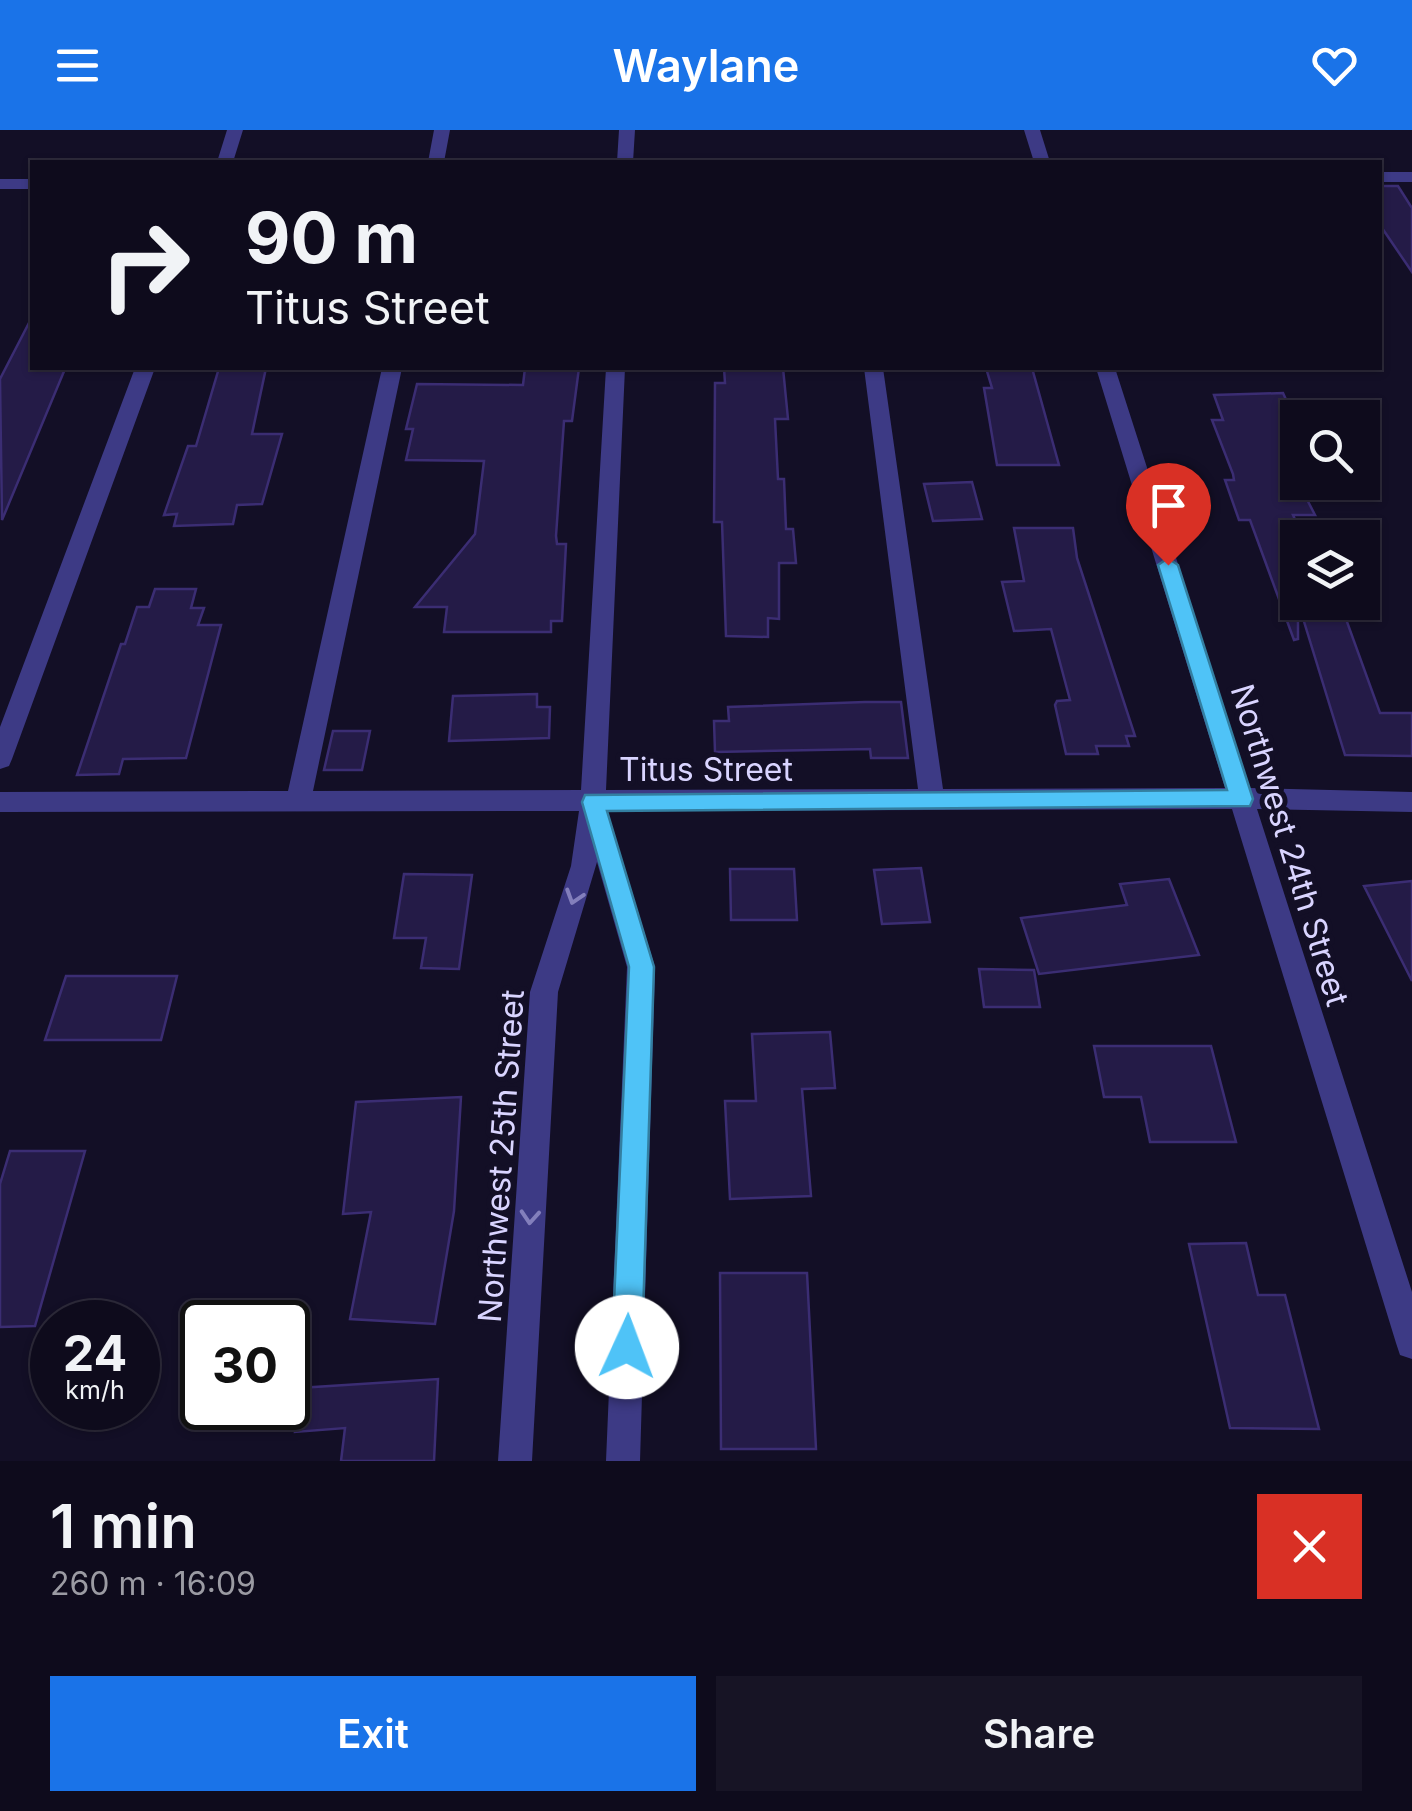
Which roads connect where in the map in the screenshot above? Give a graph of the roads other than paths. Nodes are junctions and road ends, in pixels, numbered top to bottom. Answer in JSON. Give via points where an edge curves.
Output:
{"nodes":[{"id":1,"x":235,"y":130,"type":"edge"},
{"id":2,"x":442,"y":130,"type":"edge"},
{"id":3,"x":626,"y":130,"type":"edge"},
{"id":4,"x":1032,"y":130,"type":"edge"},
{"id":5,"x":226,"y":160,"type":"edge"},
{"id":6,"x":436,"y":160,"type":"edge"},
{"id":7,"x":625,"y":160,"type":"edge"},
{"id":8,"x":1041,"y":160,"type":"edge"},
{"id":9,"x":1382,"y":177,"type":"edge"},
{"id":10,"x":1412,"y":177,"type":"edge"},
{"id":11,"x":0,"y":184,"type":"edge"},
{"id":12,"x":30,"y":184,"type":"edge"},
{"id":13,"x":144,"y":370,"type":"edge"},
{"id":14,"x":392,"y":370,"type":"edge"},
{"id":15,"x":615,"y":370,"type":"edge"},
{"id":16,"x":872,"y":370,"type":"edge"},
{"id":17,"x":1107,"y":370,"type":"edge"},
{"id":18,"x":0,"y":760,"type":"edge"},
{"id":19,"x":1242,"y":799,"type":"junction"},
{"id":20,"x":932,"y":800,"type":"junction"},
{"id":21,"x":0,"y":802,"type":"edge"},
{"id":22,"x":298,"y":802,"type":"junction"},
{"id":23,"x":593,"y":802,"type":"junction"},
{"id":24,"x":1412,"y":802,"type":"edge"},
{"id":25,"x":1412,"y":1343,"type":"edge"},
{"id":26,"x":515,"y":1461,"type":"edge"},
{"id":27,"x":623,"y":1461,"type":"edge"}],
"edges":[{"from":1,"to":5,"type":"street"},
{"from":2,"to":6,"type":"street"},
{"from":3,"to":7,"type":"street"},
{"from":4,"to":8,"type":"street"},
{"from":9,"to":10,"type":"street"},
{"from":11,"to":12,"type":"street"},
{"from":13,"to":18,"type":"street"},
{"from":14,"to":22,"type":"street"},
{"from":15,"to":23,"type":"street","name":"Northwest 25th Street"},
{"from":16,"to":20,"type":"street"},
{"from":17,"to":19,"type":"street","name":"Northwest 24th Street"},
{"from":19,"to":20,"type":"street","name":"Titus Street"},
{"from":19,"to":24,"type":"street","name":"Titus Street"},
{"from":19,"to":25,"type":"street","name":"Northwest 24th Street"},
{"from":20,"to":23,"type":"street","name":"Titus Street"},
{"from":21,"to":22,"type":"street","name":"Titus Street"},
{"from":22,"to":23,"type":"street","name":"Titus Street"},
{"from":23,"to":26,"type":"street","name":"Northwest 25th Street","one_way":true,"via":[[584,866],[544,992]]},
{"from":23,"to":27,"type":"street","name":"Northwest 25th Street","via":[[641,967]]}]}
